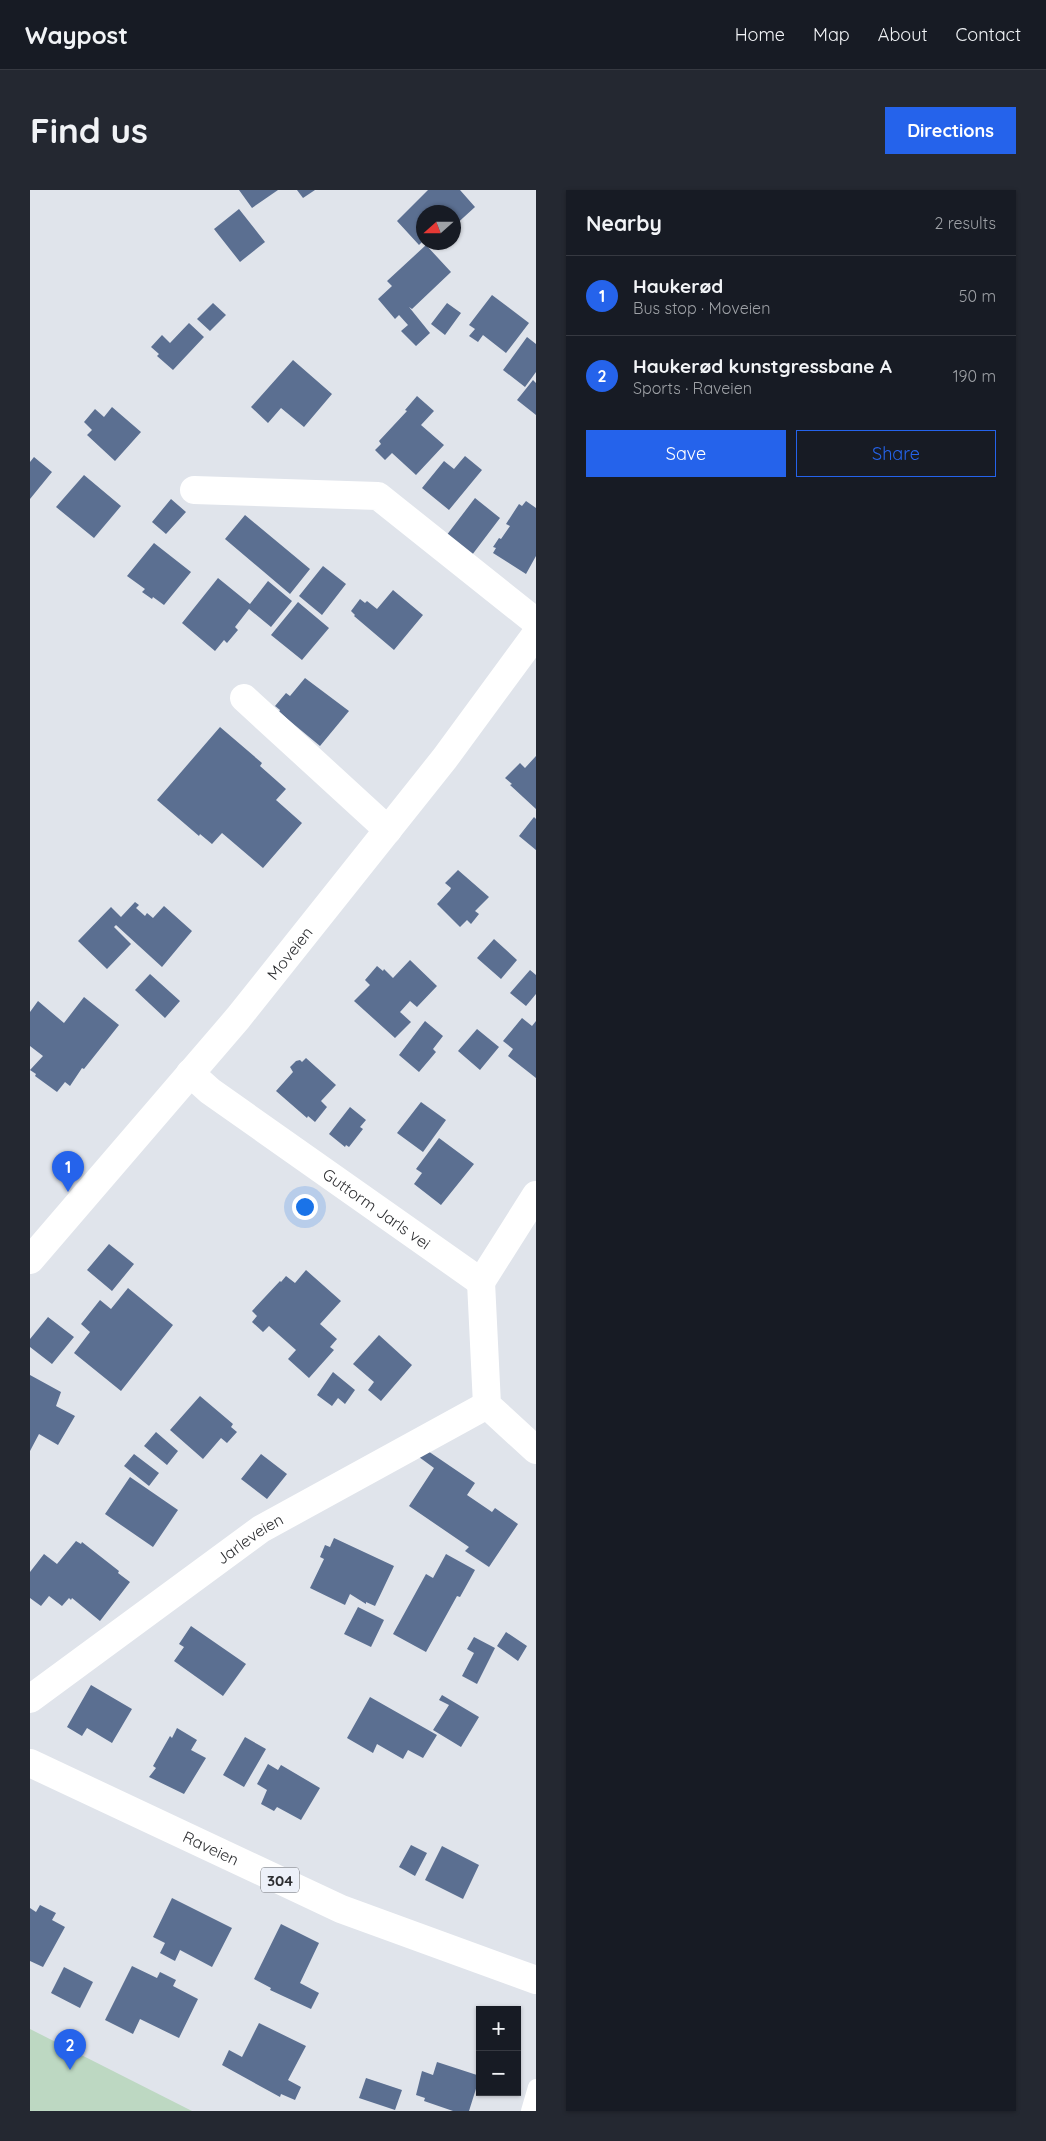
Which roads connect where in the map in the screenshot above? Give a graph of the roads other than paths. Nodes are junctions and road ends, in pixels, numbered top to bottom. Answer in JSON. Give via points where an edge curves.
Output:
{"nodes":[{"id":1,"x":194,"y":490,"type":"dead end"},
{"id":2,"x":536,"y":622,"type":"edge"},
{"id":3,"x":536,"y":634,"type":"edge"},
{"id":4,"x":244,"y":698,"type":"dead end"},
{"id":5,"x":388,"y":830,"type":"junction"},
{"id":6,"x":190,"y":1073,"type":"junction"},
{"id":7,"x":536,"y":1195,"type":"edge"},
{"id":8,"x":30,"y":1260,"type":"edge"},
{"id":9,"x":481,"y":1282,"type":"junction"},
{"id":10,"x":487,"y":1404,"type":"junction"},
{"id":11,"x":536,"y":1450,"type":"edge"},
{"id":12,"x":30,"y":1699,"type":"edge"},
{"id":13,"x":30,"y":1763,"type":"edge"},
{"id":14,"x":536,"y":1980,"type":"edge"},
{"id":15,"x":536,"y":2088,"type":"edge"},
{"id":16,"x":529,"y":2111,"type":"edge"}],
"edges":[{"from":1,"to":2,"type":"street","via":[[378,496]]},
{"from":3,"to":5,"type":"street","name":"Moveien"},
{"from":4,"to":5,"type":"street"},
{"from":5,"to":6,"type":"street","name":"Moveien"},
{"from":6,"to":8,"type":"street","name":"Moveien"},
{"from":6,"to":9,"type":"street","name":"Guttorm Jarls vei","via":[[210,1091]]},
{"from":7,"to":9,"type":"street"},
{"from":9,"to":10,"type":"street"},
{"from":10,"to":11,"type":"street"},
{"from":10,"to":12,"type":"street","name":"Jarleveien","via":[[261,1529]]},
{"from":13,"to":14,"type":"street","name":"Raveien","number":"304","via":[[341,1909]]},
{"from":15,"to":16,"type":"lane"}]}
